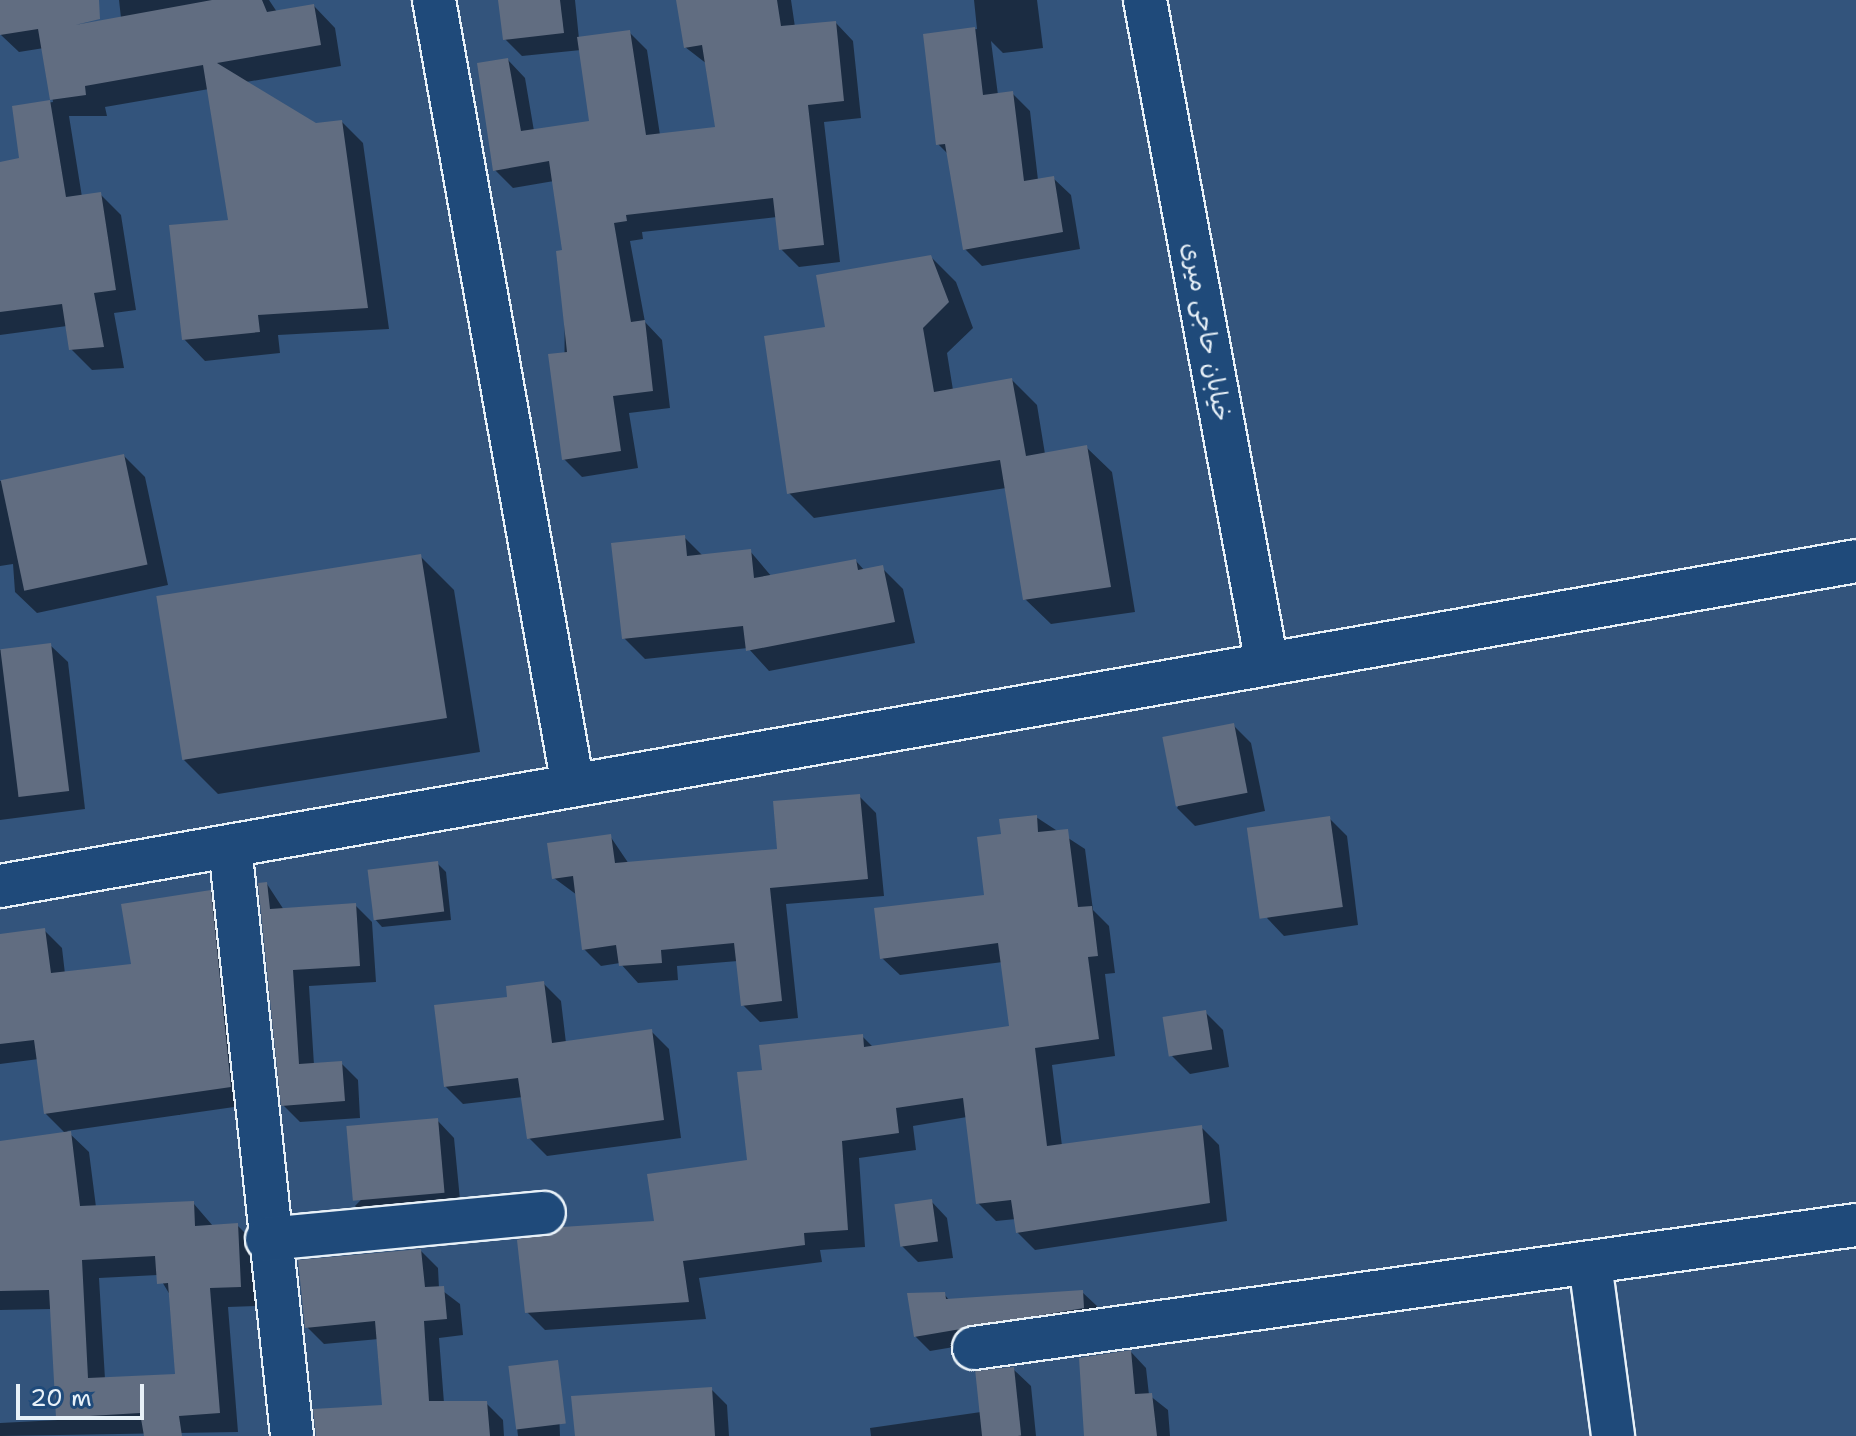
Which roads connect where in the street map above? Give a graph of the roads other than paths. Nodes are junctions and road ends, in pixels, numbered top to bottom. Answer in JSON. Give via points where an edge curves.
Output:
{"nodes":[{"id":1,"x":434,"y":0,"type":"edge"},
{"id":2,"x":1145,"y":0,"type":"edge"},
{"id":3,"x":1856,"y":561,"type":"edge"},
{"id":4,"x":1267,"y":664,"type":"junction"},
{"id":5,"x":573,"y":786,"type":"junction"},
{"id":6,"x":230,"y":846,"type":"junction"},
{"id":7,"x":0,"y":886,"type":"edge"},
{"id":8,"x":544,"y":1213,"type":"dead end"},
{"id":9,"x":1856,"y":1225,"type":"edge"},
{"id":10,"x":267,"y":1239,"type":"junction"},
{"id":11,"x":1590,"y":1263,"type":"junction"},
{"id":12,"x":974,"y":1348,"type":"dead end"},
{"id":13,"x":292,"y":1436,"type":"edge"},
{"id":14,"x":1613,"y":1436,"type":"edge"}],
"edges":[{"from":1,"to":5,"type":"street"},
{"from":2,"to":4,"type":"street","name":"خیابان حاجی میری"},
{"from":3,"to":4,"type":"street"},
{"from":4,"to":5,"type":"street"},
{"from":5,"to":6,"type":"street"},
{"from":6,"to":7,"type":"street"},
{"from":6,"to":10,"type":"street"},
{"from":8,"to":10,"type":"street"},
{"from":9,"to":11,"type":"street"},
{"from":10,"to":13,"type":"street"},
{"from":11,"to":12,"type":"street"},
{"from":11,"to":14,"type":"street"}]}
